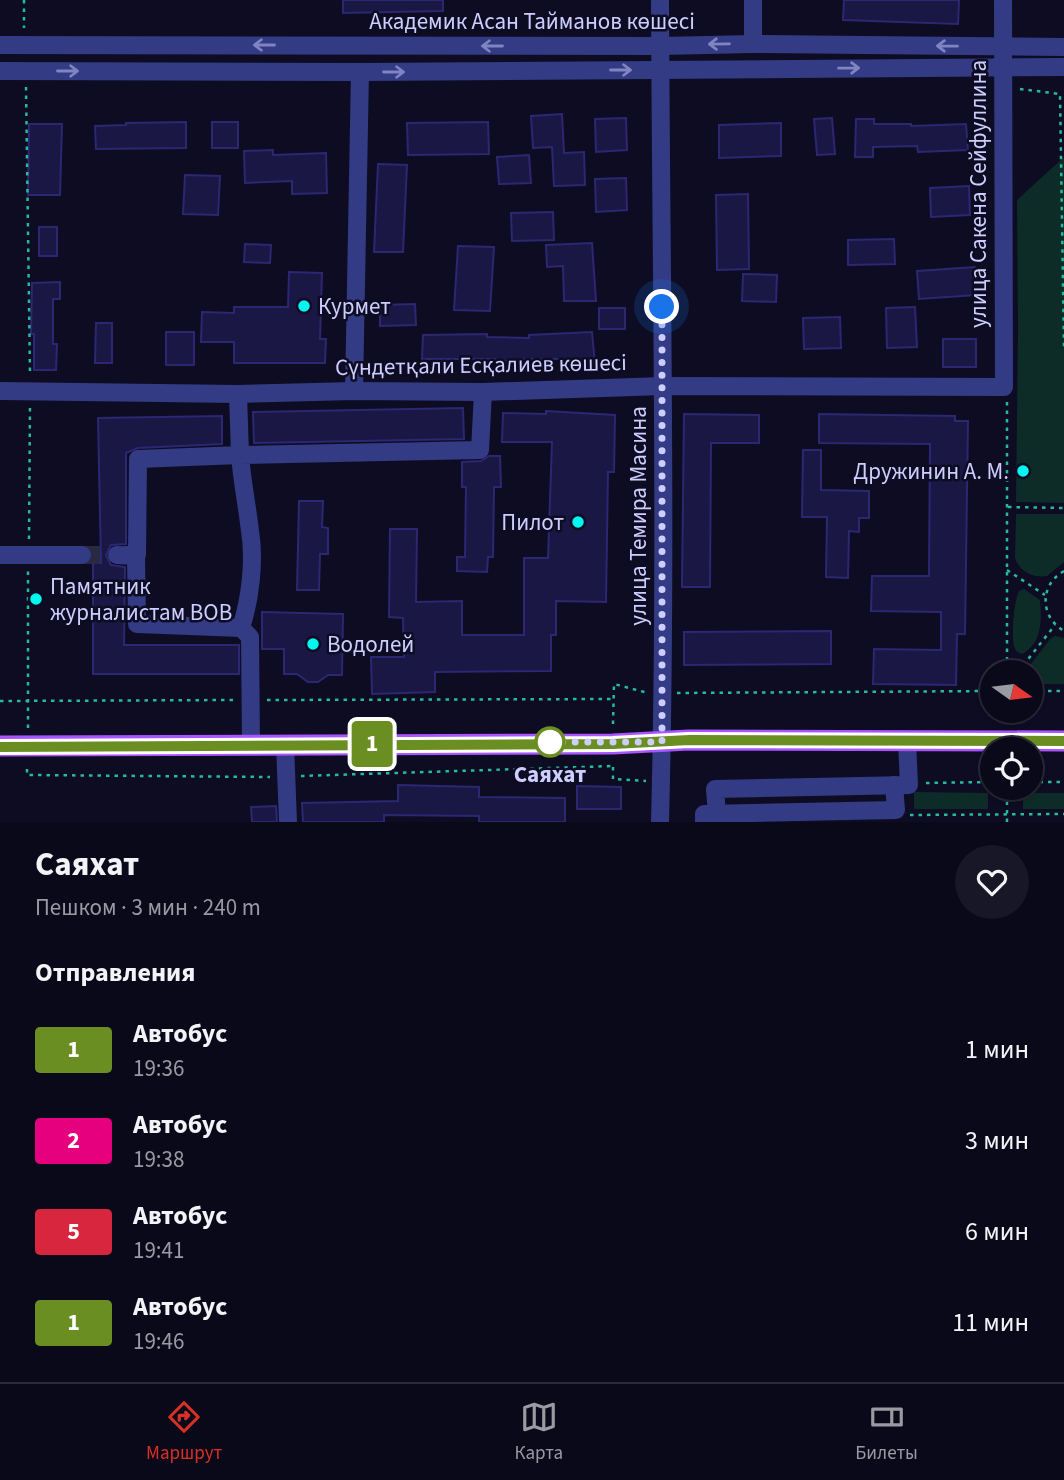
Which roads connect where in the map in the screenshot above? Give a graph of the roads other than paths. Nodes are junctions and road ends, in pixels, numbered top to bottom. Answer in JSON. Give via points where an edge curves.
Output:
{"nodes":[{"id":1,"x":660,"y":0,"type":"edge"},
{"id":2,"x":753,"y":0,"type":"edge"},
{"id":3,"x":1003,"y":0,"type":"edge"},
{"id":4,"x":752,"y":44,"type":"junction"},
{"id":5,"x":0,"y":45,"type":"edge"},
{"id":6,"x":660,"y":46,"type":"junction"},
{"id":7,"x":1002,"y":47,"type":"junction"},
{"id":8,"x":1064,"y":47,"type":"edge"},
{"id":9,"x":1002,"y":67,"type":"junction"},
{"id":10,"x":1064,"y":67,"type":"edge"},
{"id":11,"x":660,"y":70,"type":"junction"},
{"id":12,"x":0,"y":71,"type":"edge"},
{"id":13,"x":360,"y":72,"type":"junction"},
{"id":14,"x":663,"y":386,"type":"junction"},
{"id":15,"x":1004,"y":387,"type":"joint"},
{"id":16,"x":0,"y":391,"type":"edge"},
{"id":17,"x":354,"y":391,"type":"junction"},
{"id":18,"x":482,"y":391,"type":"junction"},
{"id":19,"x":238,"y":394,"type":"junction"},
{"id":20,"x":240,"y":456,"type":"junction"},
{"id":21,"x":0,"y":555,"type":"edge"},
{"id":22,"x":82,"y":555,"type":"tunnel mouth"},
{"id":23,"x":241,"y":628,"type":"junction"},
{"id":24,"x":907,"y":741,"type":"junction"},
{"id":25,"x":1064,"y":741,"type":"edge"},
{"id":26,"x":662,"y":742,"type":"junction"},
{"id":27,"x":285,"y":744,"type":"junction"},
{"id":28,"x":251,"y":745,"type":"junction"},
{"id":29,"x":0,"y":747,"type":"edge"},
{"id":30,"x":901,"y":784,"type":"junction"},
{"id":31,"x":711,"y":818,"type":"edge"},
{"id":32,"x":288,"y":822,"type":"edge"},
{"id":33,"x":660,"y":822,"type":"edge"}],
"edges":[{"from":1,"to":6,"type":"street","name":"улица Темира Масина"},
{"from":2,"to":4,"type":"street"},
{"from":3,"to":7,"type":"street","name":"улица Сакена Сейфуллина"},
{"from":4,"to":6,"type":"street","name":"Академик Асан Тайманов көшесі","one_way":true},
{"from":7,"to":4,"type":"street","name":"Академик Асан Тайманов көшесі","one_way":true},
{"from":6,"to":5,"type":"street","name":"Академик Асан Тайманов көшесі","one_way":true},
{"from":6,"to":11,"type":"street","name":"улица Темира Масина"},
{"from":7,"to":8,"type":"street","name":"Академик Асан Тайманов көшесі"},
{"from":7,"to":9,"type":"street","name":"улица Сакена Сейфуллина"},
{"from":9,"to":10,"type":"street"},
{"from":11,"to":9,"type":"street","one_way":true},
{"from":9,"to":15,"type":"street","name":"улица Сакена Сейфуллина"},
{"from":13,"to":11,"type":"street","one_way":true},
{"from":11,"to":14,"type":"street","name":"улица Темира Масина"},
{"from":12,"to":13,"type":"street","one_way":true},
{"from":13,"to":17,"type":"street"},
{"from":14,"to":15,"type":"street","name":"Сүндетқали Есқалиев көшесі"},
{"from":14,"to":18,"type":"street","name":"Сүндетқали Есқалиев көшесі"},
{"from":14,"to":26,"type":"street","name":"улица Темира Масина"},
{"from":16,"to":19,"type":"street","name":"Сүндетқали Есқалиев көшесі"},
{"from":17,"to":18,"type":"street","name":"Сүндетқали Есқалиев көшесі"},
{"from":17,"to":19,"type":"street","name":"Сүндетқали Есқалиев көшесі"},
{"from":18,"to":20,"type":"street","via":[[480,450]]},
{"from":19,"to":20,"type":"street"},
{"from":20,"to":23,"type":"street","via":[[251,534],[249,603]]},
{"from":20,"to":23,"type":"street","via":[[138,459],[137,555],[113,555],[136,556],[138,624]]},
{"from":21,"to":22,"type":"street"},
{"from":23,"to":28,"type":"street","via":[[250,637]]},
{"from":24,"to":25,"type":"main road"},
{"from":24,"to":26,"type":"main road"},
{"from":24,"to":30,"type":"street"},
{"from":26,"to":27,"type":"main road"},
{"from":26,"to":33,"type":"street","name":"улица Темира Масина"},
{"from":27,"to":28,"type":"main road"},
{"from":27,"to":32,"type":"street"},
{"from":28,"to":29,"type":"main road"},
{"from":30,"to":31,"type":"street","via":[[896,810]]},
{"from":30,"to":31,"type":"street","via":[[715,789]]}]}
